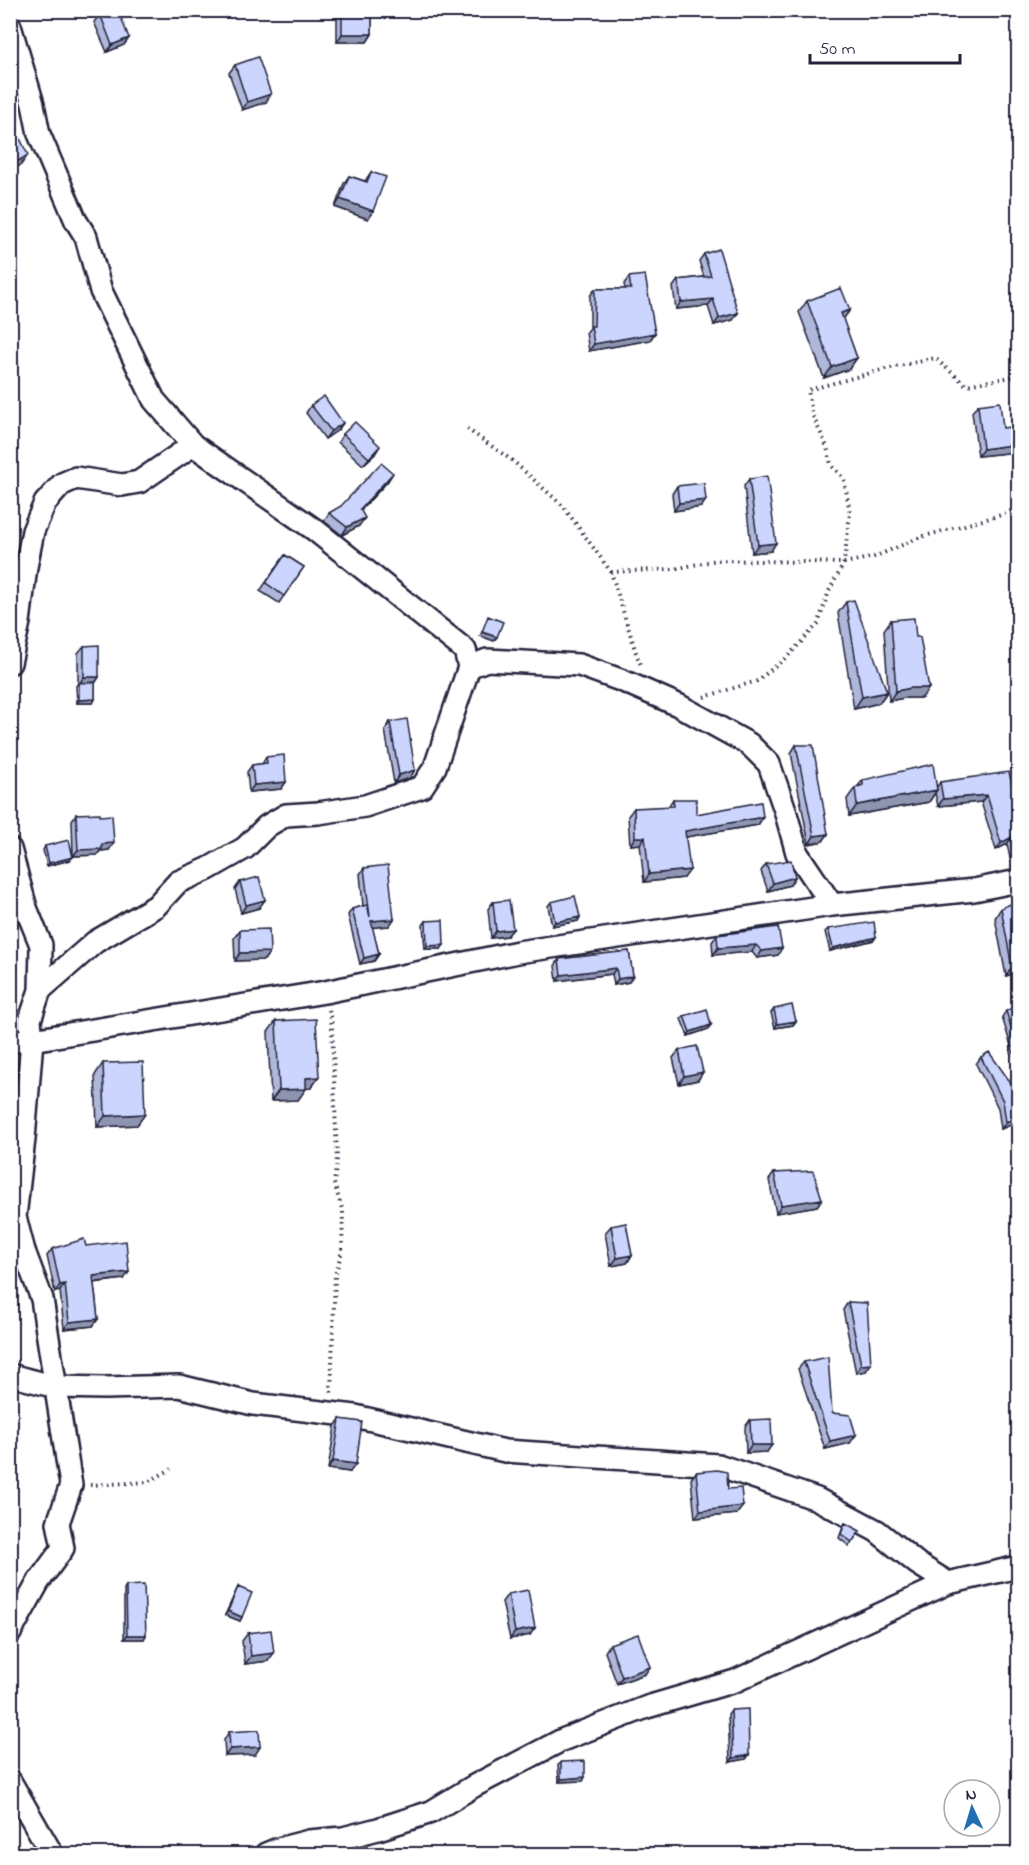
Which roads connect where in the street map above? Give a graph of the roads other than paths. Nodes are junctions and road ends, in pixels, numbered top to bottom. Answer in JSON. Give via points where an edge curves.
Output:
{"nodes":[{"id":1,"x":10,"y":26,"type":"edge"},
{"id":2,"x":193,"y":445,"type":"junction"},
{"id":3,"x":10,"y":663,"type":"edge"},
{"id":4,"x":469,"y":667,"type":"junction"},
{"id":5,"x":10,"y":849,"type":"edge"},
{"id":6,"x":1018,"y":881,"type":"edge"},
{"id":7,"x":832,"y":905,"type":"junction"},
{"id":8,"x":39,"y":990,"type":"junction"},
{"id":9,"x":32,"y":1040,"type":"junction"},
{"id":10,"x":10,"y":1041,"type":"edge"},
{"id":11,"x":10,"y":1375,"type":"edge"},
{"id":12,"x":56,"y":1387,"type":"junction"},
{"id":13,"x":1018,"y":1567,"type":"edge"},
{"id":14,"x":948,"y":1583,"type":"junction"},
{"id":15,"x":10,"y":1633,"type":"edge"},
{"id":16,"x":10,"y":1781,"type":"edge"},
{"id":17,"x":52,"y":1854,"type":"edge"},
{"id":18,"x":266,"y":1854,"type":"edge"}],
"edges":[{"from":1,"to":2,"type":"street","via":[[39,134],[86,237],[101,291],[154,400]]},
{"from":2,"to":3,"type":"street","via":[[139,482],[122,485],[76,478],[62,484],[45,503],[26,567],[20,622]]},
{"from":2,"to":4,"type":"street","via":[[324,537],[465,650]]},
{"from":4,"to":7,"type":"street","via":[[487,660],[579,665],[678,705],[749,744],[770,764],[797,852]]},
{"from":4,"to":8,"type":"street","via":[[435,767],[422,787],[365,806],[286,815],[267,826],[245,848],[178,882],[156,906],[95,942]]},
{"from":5,"to":8,"type":"street","via":[[41,945]]},
{"from":6,"to":7,"type":"street","via":[[974,890]]},
{"from":7,"to":9,"type":"street","via":[[518,952],[325,992]]},
{"from":8,"to":9,"type":"street","via":[[30,1020]]},
{"from":9,"to":10,"type":"street"},
{"from":9,"to":12,"type":"street","via":[[15,1217],[42,1299]]},
{"from":11,"to":12,"type":"street"},
{"from":12,"to":14,"type":"street","via":[[179,1386],[253,1404],[355,1416],[505,1451],[718,1465],[817,1499],[877,1531]]},
{"from":12,"to":15,"type":"street","via":[[71,1485],[58,1523],[63,1548]]},
{"from":13,"to":14,"type":"street"},
{"from":14,"to":18,"type":"street","via":[[735,1681],[648,1707],[562,1740],[430,1812],[343,1838],[309,1841]]},
{"from":16,"to":17,"type":"street"}]}
